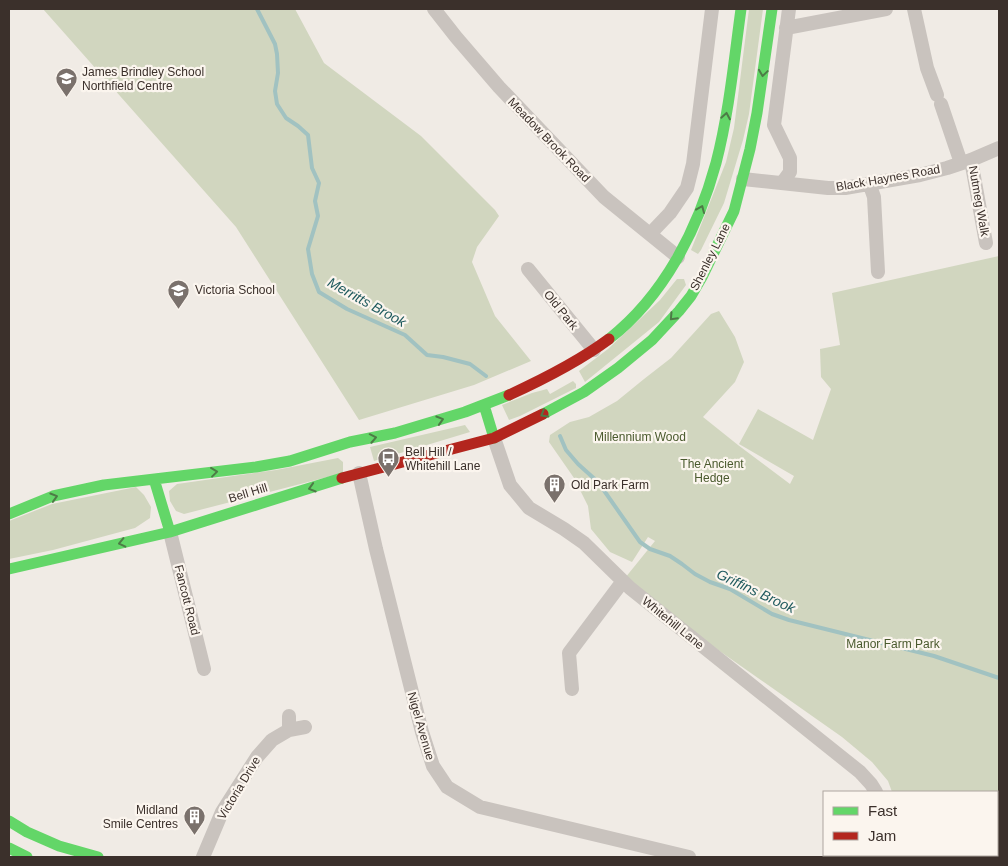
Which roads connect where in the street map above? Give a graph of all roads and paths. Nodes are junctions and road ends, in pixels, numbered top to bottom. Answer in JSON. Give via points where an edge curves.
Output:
{"nodes":[{"id":1,"x":434,"y":9,"type":"edge"},
{"id":2,"x":712,"y":9,"type":"edge"},
{"id":3,"x":741,"y":9,"type":"edge"},
{"id":4,"x":772,"y":9,"type":"edge"},
{"id":5,"x":788,"y":9,"type":"edge"},
{"id":6,"x":886,"y":9,"type":"edge"},
{"id":7,"x":914,"y":9,"type":"edge"},
{"id":8,"x":786,"y":28,"type":"junction"},
{"id":9,"x":999,"y":148,"type":"edge"},
{"id":10,"x":966,"y":161,"type":"junction"},
{"id":11,"x":743,"y":179,"type":"junction"},
{"id":12,"x":869,"y":183,"type":"junction"},
{"id":13,"x":782,"y":184,"type":"junction"},
{"id":14,"x":650,"y":234,"type":"junction"},
{"id":15,"x":986,"y":243,"type":"dead end"},
{"id":16,"x":685,"y":262,"type":"junction"},
{"id":17,"x":528,"y":269,"type":"dead end"},
{"id":18,"x":878,"y":272,"type":"dead end"},
{"id":19,"x":702,"y":277,"type":"junction"},
{"id":20,"x":594,"y":350,"type":"junction"},
{"id":21,"x":484,"y":405,"type":"junction"},
{"id":22,"x":494,"y":438,"type":"junction"},
{"id":23,"x":358,"y":469,"type":"junction"},
{"id":24,"x":154,"y":479,"type":"junction"},
{"id":25,"x":9,"y":514,"type":"edge"},
{"id":26,"x":170,"y":532,"type":"junction"},
{"id":27,"x":9,"y":569,"type":"edge"},
{"id":28,"x":623,"y":582,"type":"junction"},
{"id":29,"x":204,"y":669,"type":"dead end"},
{"id":30,"x":572,"y":689,"type":"dead end"},
{"id":31,"x":305,"y":727,"type":"dead end"},
{"id":32,"x":875,"y":791,"type":"edge"},
{"id":33,"x":9,"y":821,"type":"edge"},
{"id":34,"x":9,"y":848,"type":"edge"},
{"id":35,"x":27,"y":857,"type":"edge"},
{"id":36,"x":98,"y":857,"type":"edge"},
{"id":37,"x":203,"y":857,"type":"edge"},
{"id":38,"x":689,"y":857,"type":"edge"}],
"edges":[{"from":1,"to":14,"type":"street","name":"Meadow Brook Road","via":[[539,130],[604,197]]},
{"from":2,"to":14,"type":"street","via":[[693,164],[687,188]]},
{"from":16,"to":3,"type":"main road","one_way":true,"via":[[723,132]]},
{"from":4,"to":11,"type":"main road","name":"Shenley Lane","one_way":true,"via":[[757,113]]},
{"from":5,"to":8,"type":"street"},
{"from":6,"to":8,"type":"street"},
{"from":7,"to":10,"type":"street","name":"Nutmeg Walk","via":[[927,68]]},
{"from":8,"to":13,"type":"street","via":[[774,124],[790,158],[790,172]]},
{"from":9,"to":10,"type":"street","name":"Black Haynes Road"},
{"from":10,"to":12,"type":"street","name":"Black Haynes Road","via":[[920,174]]},
{"from":10,"to":15,"type":"street","name":"Nutmeg Walk"},
{"from":11,"to":13,"type":"street","name":"Black Haynes Road"},
{"from":11,"to":19,"type":"main road","name":"Shenley Lane","via":[[734,211]]},
{"from":12,"to":13,"type":"street","name":"Black Haynes Road","via":[[845,188]]},
{"from":12,"to":18,"type":"street","via":[[874,197]]},
{"from":14,"to":16,"type":"street","name":"Meadow Brook Road"},
{"from":16,"to":19,"type":"main road"},
{"from":16,"to":20,"type":"main road","via":[[665,278],[620,330]]},
{"from":17,"to":20,"type":"street","name":"Old Park"},
{"from":19,"to":22,"type":"main road","name":"Shenley Lane","one_way":true,"via":[[652,340],[618,368],[584,392]]},
{"from":20,"to":21,"type":"main road","via":[[546,378]]},
{"from":21,"to":22,"type":"main road"},
{"from":24,"to":21,"type":"main road","name":"Bell Hill","one_way":true,"via":[[290,461]]},
{"from":22,"to":23,"type":"main road","name":"Bell Hill"},
{"from":22,"to":28,"type":"street","name":"Whitehill Lane","via":[[510,485],[529,508],[584,543]]},
{"from":23,"to":26,"type":"main road","name":"Bell Hill","one_way":true},
{"from":23,"to":38,"type":"street","name":"Nigel Avenue","via":[[422,732],[433,766],[447,787],[480,807]]},
{"from":25,"to":24,"type":"main road","name":"Bell Hill","one_way":true,"via":[[53,496]]},
{"from":24,"to":26,"type":"main road"},
{"from":26,"to":27,"type":"main road","name":"Bell Hill","one_way":true},
{"from":26,"to":29,"type":"street","name":"Fancott Road"},
{"from":28,"to":30,"type":"street","via":[[569,653]]},
{"from":28,"to":32,"type":"street","name":"Whitehill Lane","via":[[860,772]]},
{"from":31,"to":37,"type":"street","name":"Victoria Drive","via":[[289,723],[257,756],[222,812]]},
{"from":33,"to":36,"type":"main road","via":[[59,846]]},
{"from":34,"to":35,"type":"main road"}]}
